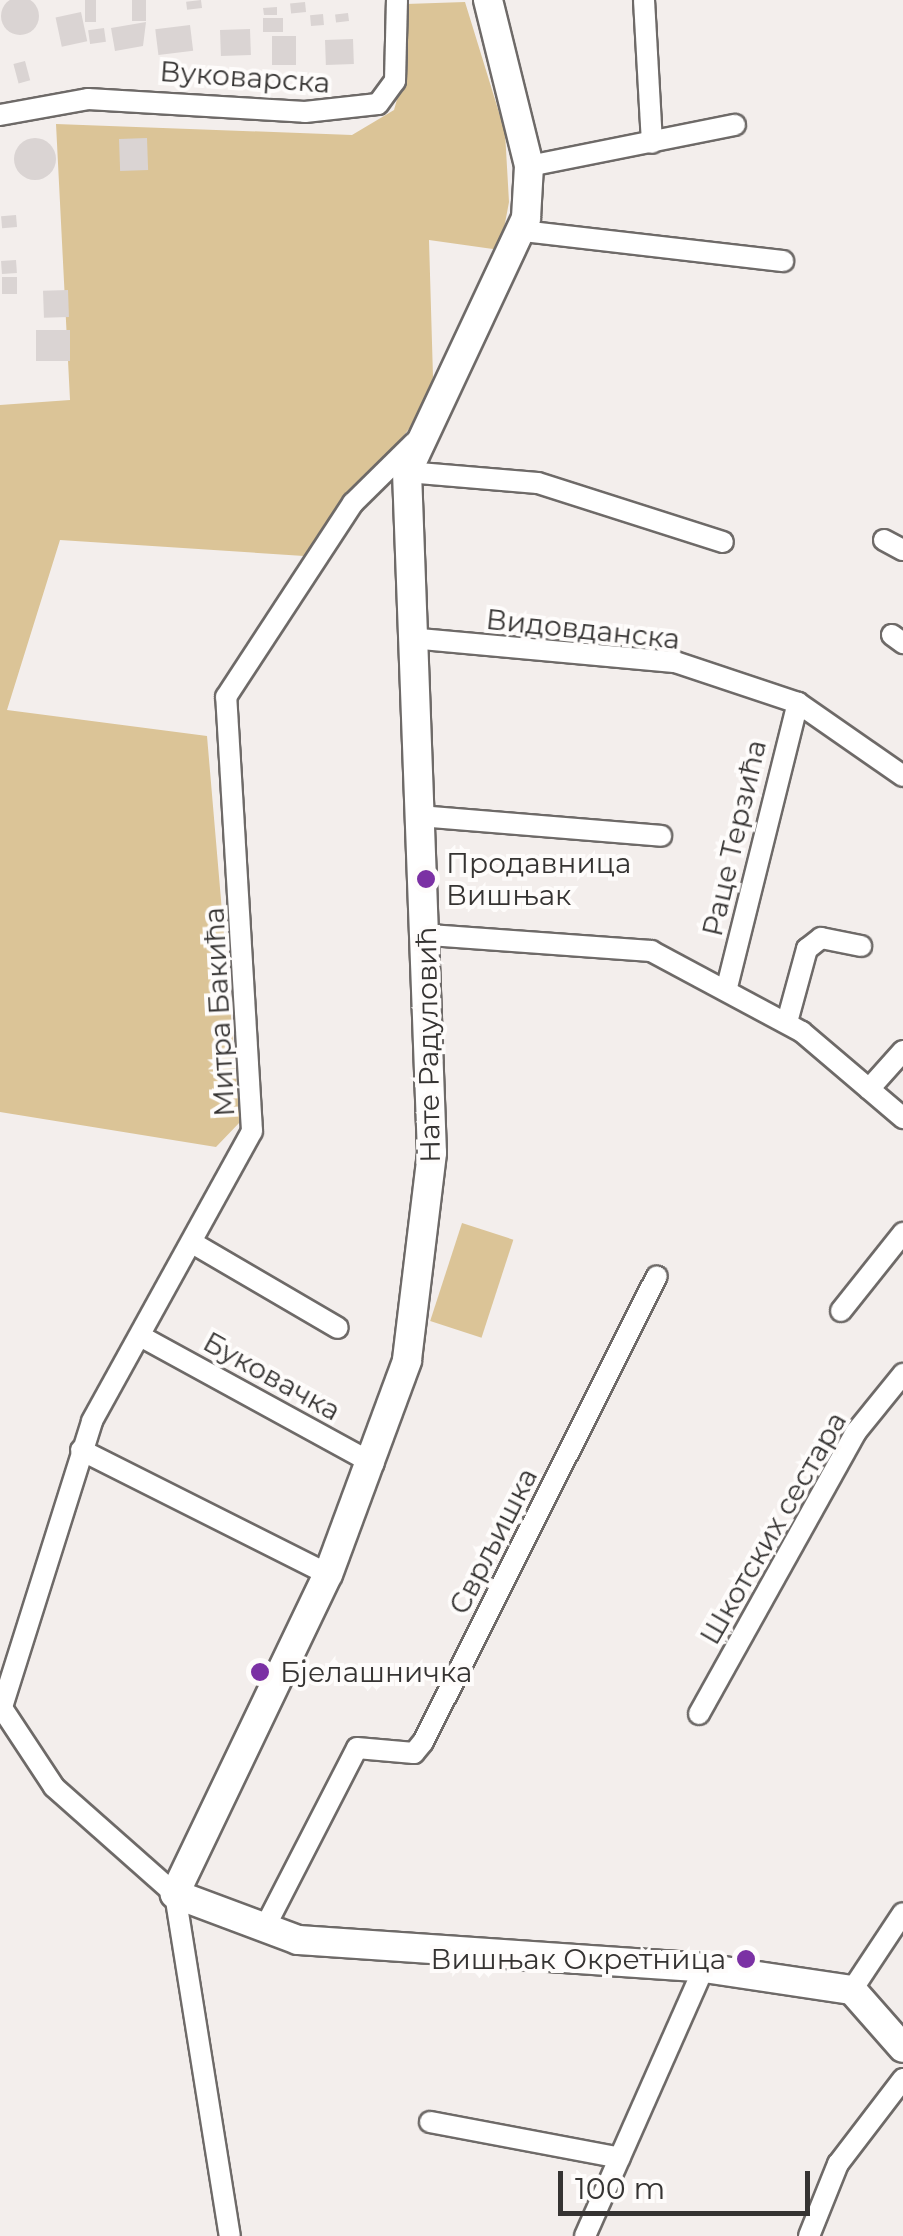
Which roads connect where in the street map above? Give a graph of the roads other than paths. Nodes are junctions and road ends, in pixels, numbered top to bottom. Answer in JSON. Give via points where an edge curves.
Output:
{"nodes":[{"id":1,"x":396,"y":0,"type":"edge"},
{"id":2,"x":488,"y":0,"type":"edge"},
{"id":3,"x":644,"y":0,"type":"edge"},
{"id":4,"x":0,"y":116,"type":"edge"},
{"id":5,"x":734,"y":125,"type":"dead end"},
{"id":6,"x":652,"y":143,"type":"junction"},
{"id":7,"x":529,"y":166,"type":"junction"},
{"id":8,"x":523,"y":231,"type":"junction"},
{"id":9,"x":783,"y":261,"type":"dead end"},
{"id":10,"x":414,"y":443,"type":"junction"},
{"id":11,"x":407,"y":472,"type":"junction"},
{"id":12,"x":723,"y":542,"type":"dead end"},
{"id":13,"x":410,"y":638,"type":"junction"},
{"id":14,"x":798,"y":703,"type":"junction"},
{"id":15,"x":903,"y":776,"type":"edge"},
{"id":16,"x":420,"y":816,"type":"junction"},
{"id":17,"x":661,"y":836,"type":"dead end"},
{"id":18,"x":429,"y":935,"type":"junction"},
{"id":19,"x":861,"y":946,"type":"dead end"},
{"id":20,"x":728,"y":987,"type":"junction"},
{"id":21,"x":787,"y":1022,"type":"junction"},
{"id":22,"x":903,"y":1050,"type":"edge"},
{"id":23,"x":869,"y":1088,"type":"junction"},
{"id":24,"x":903,"y":1118,"type":"edge"},
{"id":25,"x":903,"y":1233,"type":"edge"},
{"id":26,"x":196,"y":1245,"type":"junction"},
{"id":27,"x":657,"y":1276,"type":"dead end"},
{"id":28,"x":841,"y":1311,"type":"dead end"},
{"id":29,"x":338,"y":1328,"type":"dead end"},
{"id":30,"x":142,"y":1337,"type":"junction"},
{"id":31,"x":903,"y":1374,"type":"edge"},
{"id":32,"x":81,"y":1450,"type":"junction"},
{"id":33,"x":374,"y":1464,"type":"junction"},
{"id":34,"x":328,"y":1574,"type":"junction"},
{"id":35,"x":1,"y":1706,"type":"edge"},
{"id":36,"x":699,"y":1714,"type":"dead end"},
{"id":37,"x":174,"y":1894,"type":"junction"},
{"id":38,"x":903,"y":1913,"type":"edge"},
{"id":39,"x":264,"y":1929,"type":"junction"},
{"id":40,"x":704,"y":1968,"type":"junction"},
{"id":41,"x":852,"y":1990,"type":"junction"},
{"id":42,"x":903,"y":2048,"type":"edge"},
{"id":43,"x":903,"y":2079,"type":"edge"},
{"id":44,"x":430,"y":2122,"type":"dead end"},
{"id":45,"x":620,"y":2158,"type":"junction"},
{"id":46,"x":230,"y":2236,"type":"edge"},
{"id":47,"x":586,"y":2236,"type":"edge"},
{"id":48,"x":808,"y":2236,"type":"edge"}],
"edges":[{"from":1,"to":4,"type":"street","name":"Вуковарска","via":[[395,81],[364,108],[88,98]]},
{"from":2,"to":7,"type":"street","name":"Нате Радуловић"},
{"from":3,"to":6,"type":"street"},
{"from":5,"to":6,"type":"street"},
{"from":6,"to":7,"type":"street"},
{"from":7,"to":8,"type":"street","name":"Нате Радуловић"},
{"from":8,"to":9,"type":"street"},
{"from":8,"to":10,"type":"street","name":"Нате Радуловић"},
{"from":10,"to":11,"type":"street","name":"Нате Радуловић"},
{"from":10,"to":26,"type":"street","name":"Митра Бакића","via":[[352,503],[226,697],[252,1131]]},
{"from":11,"to":12,"type":"street","via":[[538,483]]},
{"from":11,"to":13,"type":"street","name":"Нате Радуловић"},
{"from":13,"to":14,"type":"street","name":"Видовданска","via":[[675,662]]},
{"from":13,"to":16,"type":"street","name":"Нате Радуловић"},
{"from":14,"to":15,"type":"street","name":"Видовданска"},
{"from":14,"to":20,"type":"street","name":"Раце Терзића"},
{"from":16,"to":17,"type":"street"},
{"from":16,"to":18,"type":"street","name":"Нате Радуловић"},
{"from":18,"to":20,"type":"street","via":[[651,951]]},
{"from":18,"to":33,"type":"street","name":"Нате Радуловић","via":[[424,1257],[408,1361]]},
{"from":19,"to":21,"type":"street","via":[[821,938],[807,949]]},
{"from":20,"to":21,"type":"street"},
{"from":21,"to":23,"type":"street"},
{"from":22,"to":23,"type":"street"},
{"from":23,"to":24,"type":"street"},
{"from":25,"to":28,"type":"street"},
{"from":26,"to":29,"type":"street"},
{"from":26,"to":30,"type":"street","name":"Митра Бакића"},
{"from":27,"to":39,"type":"street","name":"Сврљишка","via":[[424,1742],[414,1753],[357,1748]]},
{"from":30,"to":32,"type":"street","name":"Митра Бакића"},
{"from":30,"to":33,"type":"street","name":"Буковачка"},
{"from":31,"to":36,"type":"street","name":"Шкотских сестара","via":[[856,1432]]},
{"from":32,"to":34,"type":"street"},
{"from":32,"to":35,"type":"street","name":"Митра Бакића"},
{"from":33,"to":34,"type":"street","name":"Нате Радуловић"},
{"from":34,"to":37,"type":"street","name":"Нате Радуловић"},
{"from":35,"to":37,"type":"street","via":[[54,1787]]},
{"from":37,"to":39,"type":"street"},
{"from":37,"to":46,"type":"street"},
{"from":38,"to":41,"type":"street"},
{"from":39,"to":40,"type":"street","via":[[342,1946]]},
{"from":40,"to":41,"type":"street"},
{"from":40,"to":45,"type":"street"},
{"from":41,"to":42,"type":"street"},
{"from":43,"to":48,"type":"street","via":[[838,2164]]},
{"from":44,"to":45,"type":"street"},
{"from":45,"to":47,"type":"street"}]}
